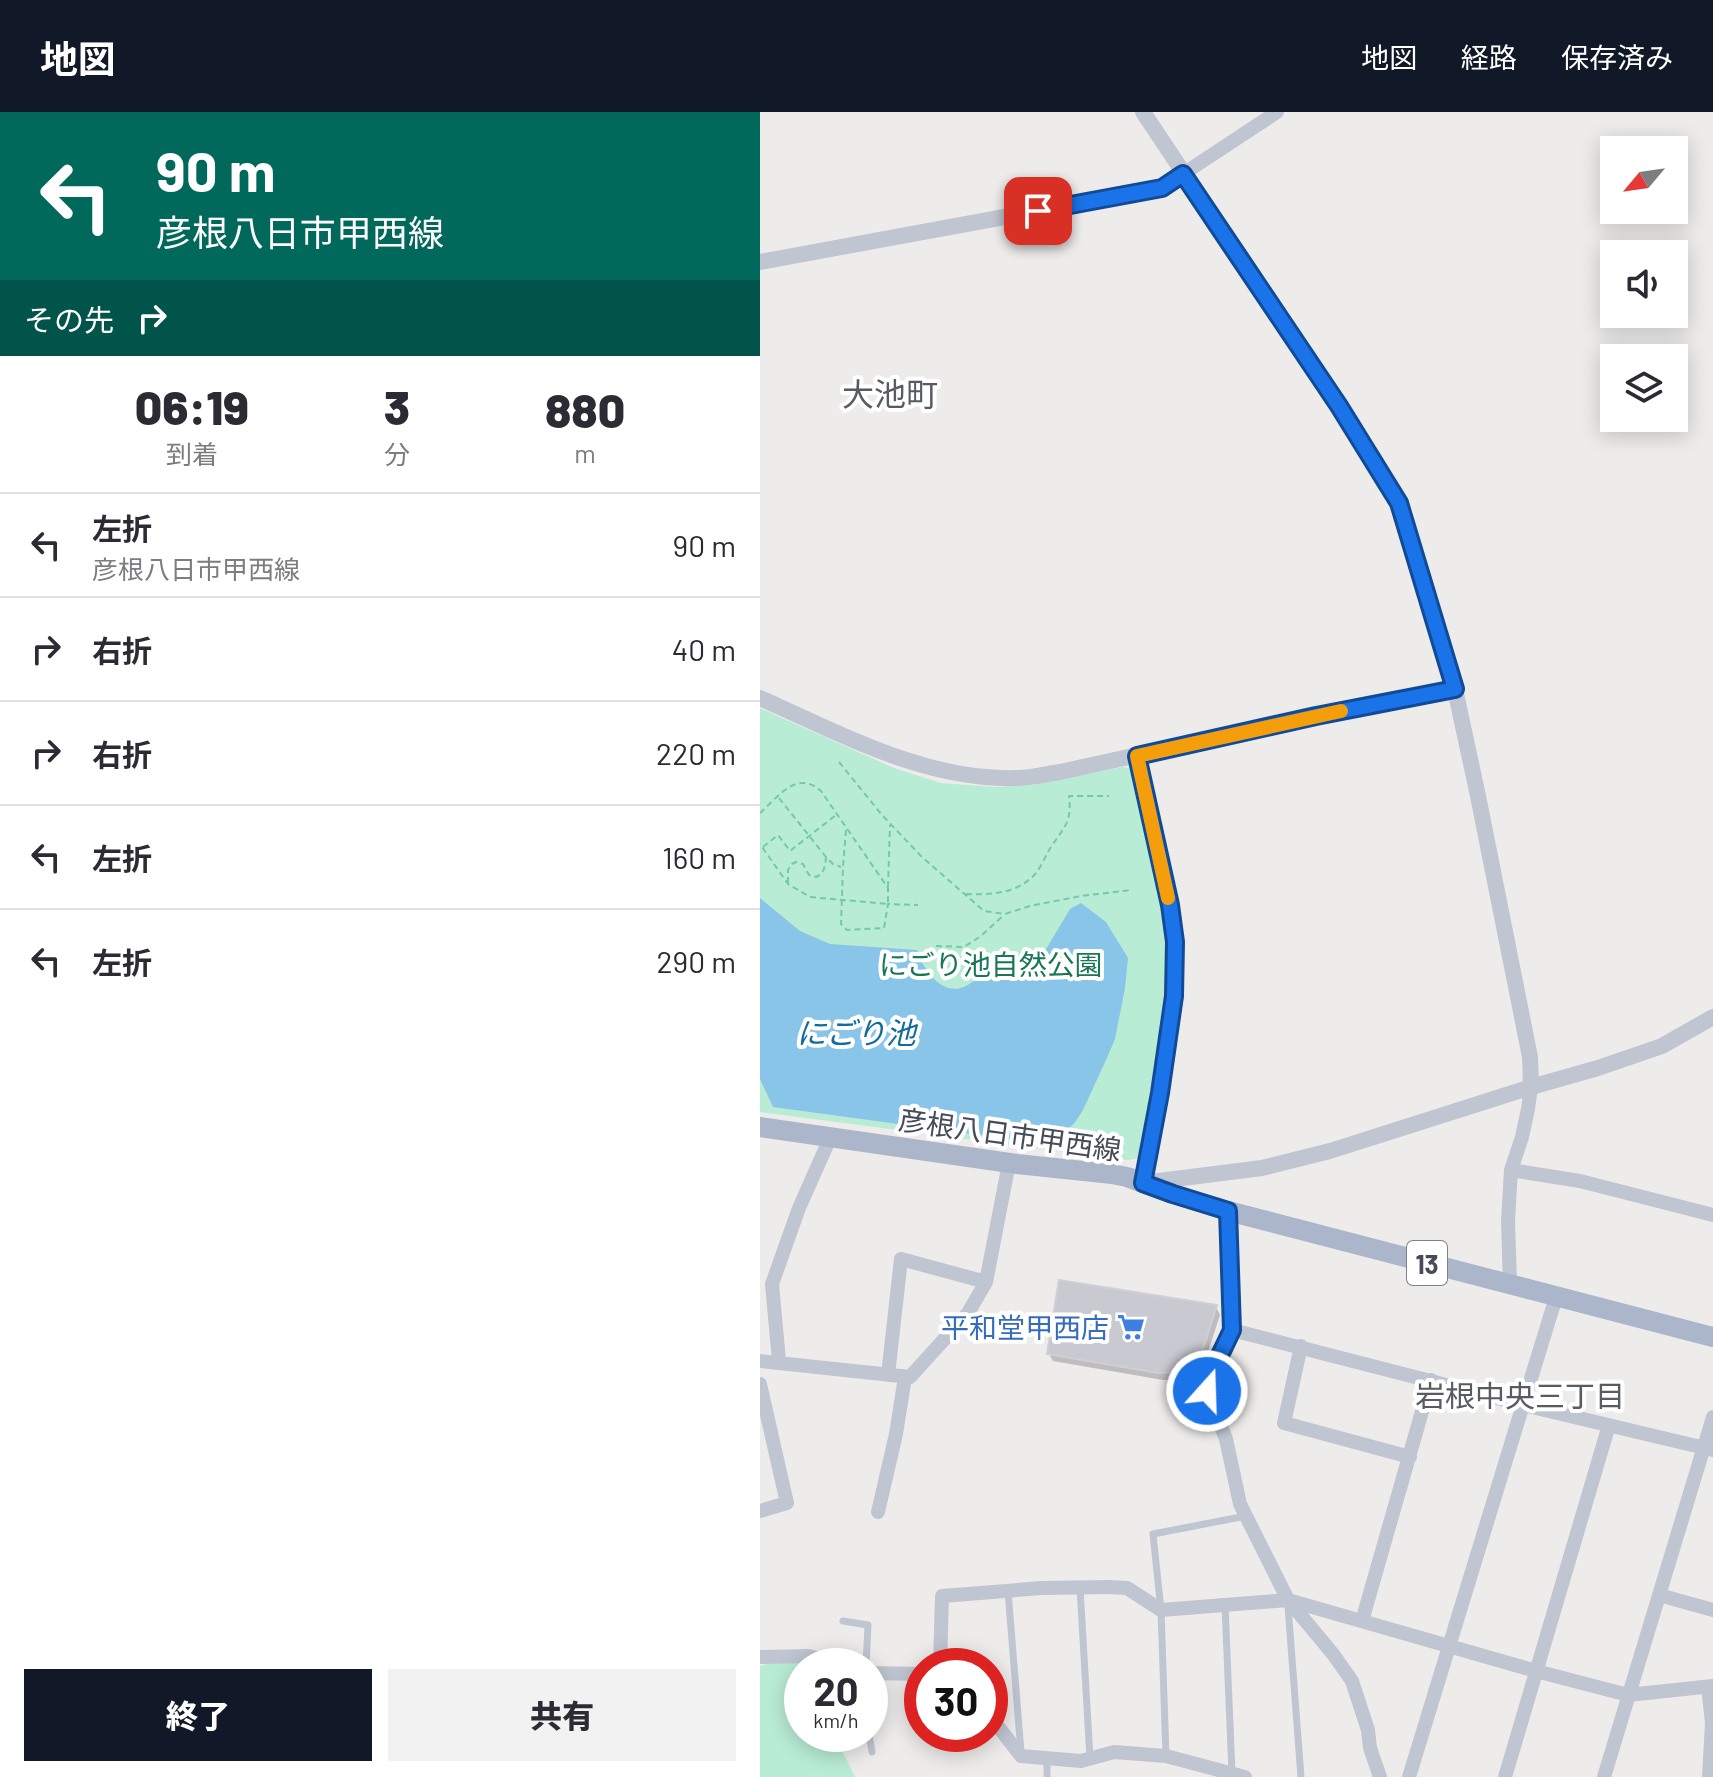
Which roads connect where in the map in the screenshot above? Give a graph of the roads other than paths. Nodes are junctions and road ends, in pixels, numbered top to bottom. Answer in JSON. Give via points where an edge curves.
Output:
{"nodes":[{"id":1,"x":1143,"y":112,"type":"edge"},
{"id":2,"x":1277,"y":112,"type":"edge"},
{"id":3,"x":1183,"y":174,"type":"junction"},
{"id":4,"x":760,"y":262,"type":"edge"},
{"id":5,"x":1455,"y":689,"type":"junction"},
{"id":6,"x":760,"y":698,"type":"edge"},
{"id":7,"x":1137,"y":756,"type":"junction"},
{"id":8,"x":1713,"y":1019,"type":"edge"},
{"id":9,"x":1531,"y":1087,"type":"junction"},
{"id":10,"x":760,"y":1127,"type":"edge"},
{"id":11,"x":831,"y":1136,"type":"junction"},
{"id":12,"x":1009,"y":1163,"type":"junction"},
{"id":13,"x":1511,"y":1170,"type":"junction"},
{"id":14,"x":1143,"y":1183,"type":"junction"},
{"id":15,"x":1228,"y":1211,"type":"junction"},
{"id":16,"x":1713,"y":1215,"type":"edge"},
{"id":17,"x":986,"y":1282,"type":"junction"},
{"id":18,"x":766,"y":1284,"type":"edge"},
{"id":19,"x":1510,"y":1284,"type":"junction"},
{"id":20,"x":1556,"y":1297,"type":"junction"},
{"id":21,"x":1232,"y":1330,"type":"junction"},
{"id":22,"x":1713,"y":1337,"type":"edge"},
{"id":23,"x":1301,"y":1346,"type":"junction"},
{"id":24,"x":760,"y":1361,"type":"edge"},
{"id":25,"x":779,"y":1361,"type":"junction"},
{"id":26,"x":888,"y":1375,"type":"junction"},
{"id":27,"x":905,"y":1377,"type":"junction"},
{"id":28,"x":1431,"y":1380,"type":"junction"},
{"id":29,"x":760,"y":1384,"type":"edge"},
{"id":30,"x":1524,"y":1405,"type":"junction"},
{"id":31,"x":1713,"y":1417,"type":"edge"},
{"id":32,"x":1609,"y":1425,"type":"junction"},
{"id":33,"x":1709,"y":1449,"type":"edge"},
{"id":34,"x":1410,"y":1457,"type":"junction"},
{"id":35,"x":760,"y":1511,"type":"edge"},
{"id":36,"x":878,"y":1512,"type":"dead end"},
{"id":37,"x":1246,"y":1516,"type":"junction"},
{"id":38,"x":1080,"y":1588,"type":"junction"},
{"id":39,"x":1008,"y":1591,"type":"junction"},
{"id":40,"x":1659,"y":1595,"type":"junction"},
{"id":41,"x":1288,"y":1600,"type":"junction"},
{"id":42,"x":1225,"y":1605,"type":"junction"},
{"id":43,"x":1161,"y":1610,"type":"junction"},
{"id":44,"x":1713,"y":1610,"type":"edge"},
{"id":45,"x":843,"y":1621,"type":"dead end"},
{"id":46,"x":1362,"y":1621,"type":"junction"},
{"id":47,"x":1448,"y":1645,"type":"junction"},
{"id":48,"x":867,"y":1648,"type":"edge"},
{"id":49,"x":941,"y":1648,"type":"edge"},
{"id":50,"x":760,"y":1657,"type":"edge"},
{"id":51,"x":784,"y":1657,"type":"edge"},
{"id":52,"x":1536,"y":1671,"type":"junction"},
{"id":53,"x":1711,"y":1686,"type":"edge"},
{"id":54,"x":1628,"y":1695,"type":"junction"},
{"id":55,"x":1008,"y":1739,"type":"edge"},
{"id":56,"x":1021,"y":1756,"type":"junction"},
{"id":57,"x":1166,"y":1756,"type":"junction"},
{"id":58,"x":1047,"y":1758,"type":"junction"},
{"id":59,"x":1090,"y":1758,"type":"junction"},
{"id":60,"x":1238,"y":1775,"type":"edge"},
{"id":61,"x":1047,"y":1777,"type":"edge"},
{"id":62,"x":1301,"y":1777,"type":"edge"},
{"id":63,"x":1380,"y":1777,"type":"edge"},
{"id":64,"x":1409,"y":1777,"type":"edge"},
{"id":65,"x":1505,"y":1777,"type":"edge"},
{"id":66,"x":1604,"y":1777,"type":"edge"},
{"id":67,"x":1709,"y":1777,"type":"edge"}],
"edges":[{"from":1,"to":3,"type":"street"},
{"from":2,"to":3,"type":"street"},
{"from":3,"to":4,"type":"street","via":[[1162,188]]},
{"from":3,"to":5,"type":"street","via":[[1399,503]]},
{"from":5,"to":7,"type":"street"},
{"from":5,"to":9,"type":"street","via":[[1530,1057]]},
{"from":6,"to":7,"type":"street","via":[[882,752],[960,775],[1018,778]]},
{"from":7,"to":14,"type":"street","via":[[1175,942],[1174,996]]},
{"from":8,"to":9,"type":"street","via":[[1662,1046]]},
{"from":9,"to":13,"type":"street"},
{"from":9,"to":14,"type":"street","via":[[1316,1155],[1237,1172]]},
{"from":10,"to":11,"type":"main road","name":"彦根八日市甲西線","number":"13"},
{"from":11,"to":12,"type":"main road","name":"彦根八日市甲西線","number":"13"},
{"from":11,"to":18,"type":"street"},
{"from":12,"to":14,"type":"main road","name":"彦根八日市甲西線","number":"13","via":[[1112,1174]]},
{"from":12,"to":17,"type":"street"},
{"from":13,"to":16,"type":"street","via":[[1580,1181]]},
{"from":13,"to":19,"type":"street"},
{"from":14,"to":15,"type":"main road","name":"彦根八日市甲西線","number":"13"},
{"from":15,"to":19,"type":"main road","name":"彦根八日市甲西線","number":"13"},
{"from":15,"to":21,"type":"street"},
{"from":17,"to":26,"type":"street","via":[[901,1259]]},
{"from":17,"to":27,"type":"street","via":[[941,1345]]},
{"from":18,"to":25,"type":"street"},
{"from":19,"to":20,"type":"main road","name":"彦根八日市甲西線","number":"13"},
{"from":20,"to":22,"type":"main road","name":"彦根八日市甲西線","number":"13"},
{"from":20,"to":30,"type":"street"},
{"from":21,"to":23,"type":"street"},
{"from":21,"to":37,"type":"street","via":[[1207,1391]]},
{"from":23,"to":28,"type":"street"},
{"from":23,"to":34,"type":"street","via":[[1284,1423]]},
{"from":24,"to":25,"type":"street"},
{"from":25,"to":26,"type":"street"},
{"from":26,"to":27,"type":"street"},
{"from":27,"to":36,"type":"street"},
{"from":28,"to":30,"type":"street"},
{"from":28,"to":34,"type":"street"},
{"from":29,"to":35,"type":"street","via":[[787,1503]]},
{"from":30,"to":32,"type":"street"},
{"from":30,"to":47,"type":"street"},
{"from":31,"to":33,"type":"street"},
{"from":32,"to":33,"type":"street"},
{"from":32,"to":52,"type":"street"},
{"from":33,"to":40,"type":"street"},
{"from":34,"to":46,"type":"street"},
{"from":37,"to":41,"type":"street"},
{"from":37,"to":43,"type":"lane","via":[[1153,1534]]},
{"from":38,"to":39,"type":"street"},
{"from":38,"to":43,"type":"street","via":[[1127,1588]]},
{"from":38,"to":59,"type":"lane"},
{"from":39,"to":49,"type":"street","via":[[942,1596]]},
{"from":39,"to":56,"type":"lane"},
{"from":40,"to":44,"type":"street"},
{"from":40,"to":54,"type":"street"},
{"from":41,"to":42,"type":"street"},
{"from":41,"to":46,"type":"street"},
{"from":41,"to":62,"type":"lane"},
{"from":41,"to":63,"type":"street","via":[[1352,1681]]},
{"from":42,"to":43,"type":"street"},
{"from":42,"to":60,"type":"lane"},
{"from":43,"to":57,"type":"lane"},
{"from":45,"to":48,"type":"lane","via":[[868,1625]]},
{"from":46,"to":47,"type":"street"},
{"from":47,"to":52,"type":"street"},
{"from":47,"to":64,"type":"street"},
{"from":50,"to":51,"type":"street"},
{"from":52,"to":54,"type":"street"},
{"from":52,"to":65,"type":"street"},
{"from":53,"to":54,"type":"street"},
{"from":53,"to":67,"type":"street"},
{"from":54,"to":66,"type":"street"},
{"from":55,"to":56,"type":"street"},
{"from":56,"to":58,"type":"street"},
{"from":57,"to":59,"type":"street","via":[[1114,1752]]},
{"from":57,"to":60,"type":"street"},
{"from":58,"to":59,"type":"street"},
{"from":58,"to":61,"type":"lane"}]}
